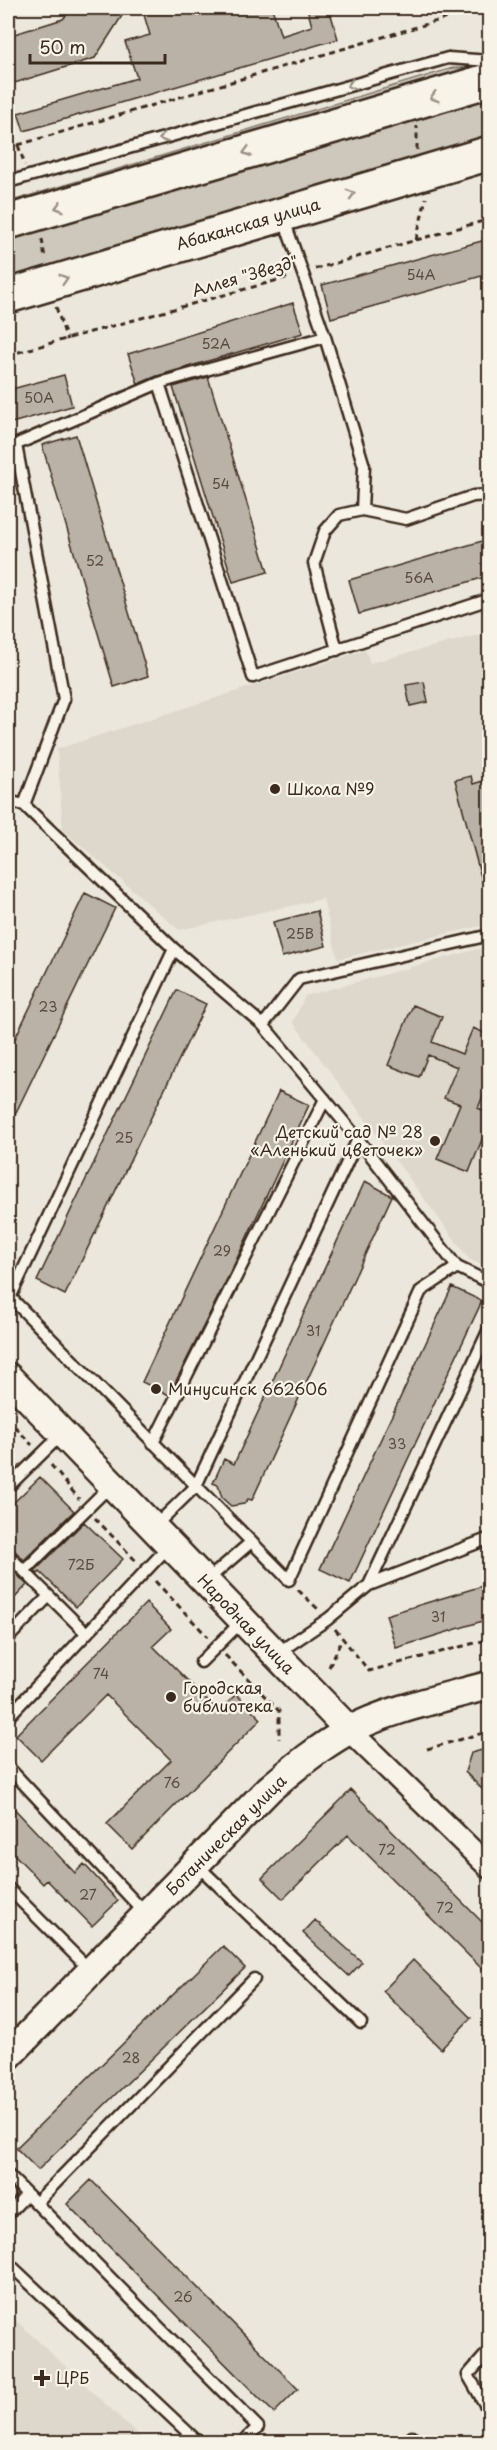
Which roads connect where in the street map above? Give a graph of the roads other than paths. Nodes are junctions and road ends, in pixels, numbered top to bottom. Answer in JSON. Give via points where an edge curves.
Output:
{"nodes":[{"id":1,"x":489,"y":60,"type":"edge"},
{"id":2,"x":489,"y":80,"type":"edge"},
{"id":3,"x":489,"y":153,"type":"edge"},
{"id":4,"x":8,"y":182,"type":"edge"},
{"id":5,"x":282,"y":214,"type":"junction"},
{"id":6,"x":8,"y":222,"type":"edge"},
{"id":7,"x":8,"y":296,"type":"edge"},
{"id":8,"x":325,"y":337,"type":"junction"},
{"id":9,"x":159,"y":383,"type":"junction"},
{"id":10,"x":12,"y":446,"type":"edge"},
{"id":11,"x":489,"y":495,"type":"edge"},
{"id":12,"x":362,"y":510,"type":"junction"},
{"id":13,"x":489,"y":599,"type":"edge"},
{"id":14,"x":337,"y":650,"type":"junction"},
{"id":15,"x":8,"y":801,"type":"edge"},
{"id":16,"x":24,"y":805,"type":"junction"},
{"id":17,"x":489,"y":935,"type":"edge"},
{"id":18,"x":174,"y":949,"type":"junction"},
{"id":19,"x":263,"y":1024,"type":"junction"},
{"id":20,"x":325,"y":1099,"type":"junction"},
{"id":21,"x":358,"y":1139,"type":"junction"},
{"id":22,"x":457,"y":1267,"type":"junction"},
{"id":23,"x":489,"y":1282,"type":"edge"},
{"id":24,"x":8,"y":1299,"type":"edge"},
{"id":25,"x":489,"y":1327,"type":"edge"},
{"id":26,"x":8,"y":1377,"type":"edge"},
{"id":27,"x":63,"y":1433,"type":"junction"},
{"id":28,"x":153,"y":1443,"type":"junction"},
{"id":29,"x":113,"y":1484,"type":"junction"},
{"id":30,"x":196,"y":1486,"type":"junction"},
{"id":31,"x":8,"y":1487,"type":"edge"},
{"id":32,"x":162,"y":1536,"type":"junction"},
{"id":33,"x":489,"y":1538,"type":"edge"},
{"id":34,"x":250,"y":1543,"type":"junction"},
{"id":35,"x":8,"y":1555,"type":"edge"},
{"id":36,"x":24,"y":1571,"type":"junction"},
{"id":37,"x":206,"y":1582,"type":"junction"},
{"id":38,"x":369,"y":1585,"type":"junction"},
{"id":39,"x":49,"y":1596,"type":"junction"},
{"id":40,"x":243,"y":1620,"type":"junction"},
{"id":41,"x":86,"y":1633,"type":"junction"},
{"id":42,"x":8,"y":1638,"type":"edge"},
{"id":43,"x":276,"y":1654,"type":"junction"},
{"id":44,"x":201,"y":1662,"type":"dead end"},
{"id":45,"x":489,"y":1685,"type":"edge"},
{"id":46,"x":8,"y":1717,"type":"edge"},
{"id":47,"x":349,"y":1730,"type":"junction"},
{"id":48,"x":8,"y":1767,"type":"edge"},
{"id":49,"x":196,"y":1863,"type":"junction"},
{"id":50,"x":489,"y":1868,"type":"edge"},
{"id":51,"x":8,"y":1888,"type":"edge"},
{"id":52,"x":146,"y":1915,"type":"junction"},
{"id":53,"x":91,"y":1972,"type":"junction"},
{"id":54,"x":254,"y":1979,"type":"dead end"},
{"id":55,"x":362,"y":2023,"type":"dead end"},
{"id":56,"x":8,"y":2056,"type":"edge"},
{"id":57,"x":8,"y":2175,"type":"edge"},
{"id":58,"x":27,"y":2194,"type":"junction"},
{"id":59,"x":36,"y":2203,"type":"junction"},
{"id":60,"x":8,"y":2214,"type":"edge"},
{"id":61,"x":8,"y":2263,"type":"edge"},
{"id":62,"x":489,"y":2350,"type":"edge"},
{"id":63,"x":489,"y":2413,"type":"edge"},
{"id":64,"x":198,"y":2442,"type":"edge"},
{"id":65,"x":243,"y":2442,"type":"edge"}],
"edges":[{"from":1,"to":4,"type":"lane","one_way":true,"via":[[448,58]]},
{"from":2,"to":6,"type":"main road","one_way":true},
{"from":5,"to":3,"type":"main road","name":"Абаканская улица","one_way":true},
{"from":7,"to":5,"type":"main road","name":"Абаканская улица","one_way":true},
{"from":5,"to":8,"type":"lane"},
{"from":8,"to":9,"type":"lane"},
{"from":8,"to":12,"type":"lane","via":[[364,466]]},
{"from":9,"to":10,"type":"lane"},
{"from":9,"to":14,"type":"lane","via":[[253,677]]},
{"from":10,"to":16,"type":"lane","via":[[64,699]]},
{"from":11,"to":12,"type":"lane","via":[[473,496],[406,519]]},
{"from":12,"to":14,"type":"lane","via":[[339,515],[325,531],[314,563]]},
{"from":13,"to":14,"type":"lane"},
{"from":15,"to":16,"type":"lane"},
{"from":16,"to":18,"type":"lane"},
{"from":17,"to":19,"type":"lane","via":[[299,979]]},
{"from":18,"to":19,"type":"lane"},
{"from":18,"to":24,"type":"lane"},
{"from":19,"to":20,"type":"lane"},
{"from":20,"to":21,"type":"lane"},
{"from":20,"to":28,"type":"lane"},
{"from":21,"to":22,"type":"lane"},
{"from":21,"to":30,"type":"lane"},
{"from":22,"to":23,"type":"lane"},
{"from":22,"to":34,"type":"lane","via":[[421,1291],[289,1580]]},
{"from":24,"to":28,"type":"lane"},
{"from":25,"to":38,"type":"lane"},
{"from":26,"to":27,"type":"street","name":"Народная улица"},
{"from":27,"to":29,"type":"street","name":"Народная улица"},
{"from":27,"to":31,"type":"lane"},
{"from":28,"to":30,"type":"lane"},
{"from":29,"to":32,"type":"street","name":"Народная улица"},
{"from":29,"to":36,"type":"lane"},
{"from":30,"to":32,"type":"lane"},
{"from":30,"to":34,"type":"lane"},
{"from":32,"to":37,"type":"street","name":"Народная улица"},
{"from":32,"to":41,"type":"lane"},
{"from":33,"to":38,"type":"lane"},
{"from":34,"to":37,"type":"lane"},
{"from":35,"to":36,"type":"lane"},
{"from":36,"to":39,"type":"lane"},
{"from":37,"to":40,"type":"street","name":"Народная улица"},
{"from":38,"to":43,"type":"lane"},
{"from":39,"to":41,"type":"lane"},
{"from":39,"to":42,"type":"lane"},
{"from":40,"to":43,"type":"street","name":"Народная улица"},
{"from":40,"to":44,"type":"lane"},
{"from":41,"to":46,"type":"lane"},
{"from":43,"to":47,"type":"street","name":"Народная улица"},
{"from":45,"to":47,"type":"street","name":"Ботаническая улица"},
{"from":47,"to":49,"type":"street","name":"Ботаническая улица","via":[[303,1760],[269,1789]]},
{"from":47,"to":50,"type":"street","name":"Народная улица"},
{"from":48,"to":52,"type":"lane"},
{"from":49,"to":52,"type":"street","name":"Ботаническая улица"},
{"from":49,"to":55,"type":"lane"},
{"from":51,"to":53,"type":"lane"},
{"from":52,"to":53,"type":"street","name":"Ботаническая улица"},
{"from":53,"to":56,"type":"street","name":"Ботаническая улица"},
{"from":54,"to":59,"type":"lane"},
{"from":57,"to":58,"type":"lane"},
{"from":58,"to":59,"type":"lane"},
{"from":58,"to":60,"type":"lane"},
{"from":59,"to":65,"type":"lane","via":[[258,2427]]},
{"from":61,"to":64,"type":"lane"},
{"from":62,"to":63,"type":"lane","via":[[468,2375]]}]}
